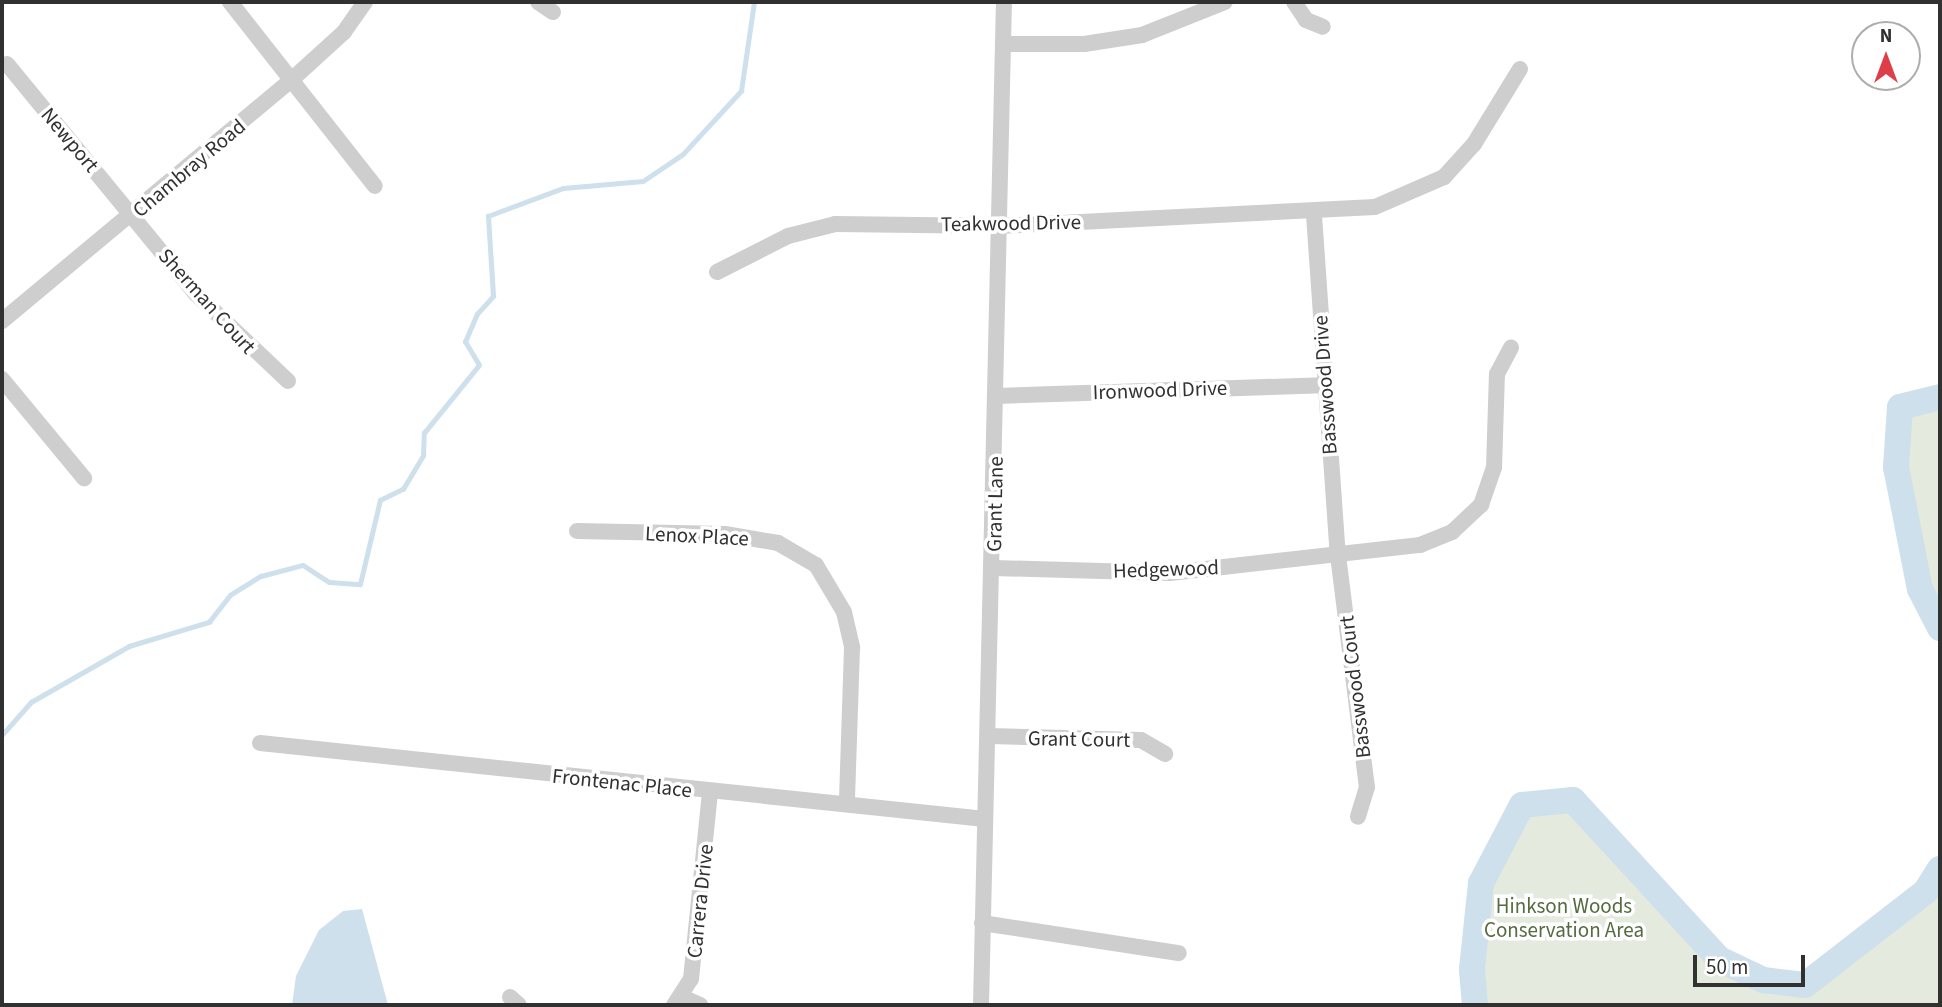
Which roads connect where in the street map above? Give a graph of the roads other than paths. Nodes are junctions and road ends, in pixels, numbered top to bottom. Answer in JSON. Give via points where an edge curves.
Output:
{"nodes":[{"id":1,"x":230,"y":2,"type":"edge"},
{"id":2,"x":365,"y":2,"type":"edge"},
{"id":3,"x":538,"y":2,"type":"edge"},
{"id":4,"x":1004,"y":2,"type":"edge"},
{"id":5,"x":1225,"y":2,"type":"edge"},
{"id":6,"x":1294,"y":2,"type":"edge"},
{"id":7,"x":553,"y":12,"type":"dead end"},
{"id":8,"x":1323,"y":27,"type":"dead end"},
{"id":9,"x":1003,"y":44,"type":"junction"},
{"id":10,"x":7,"y":64,"type":"dead end"},
{"id":11,"x":1520,"y":69,"type":"dead end"},
{"id":12,"x":288,"y":83,"type":"junction"},
{"id":13,"x":375,"y":186,"type":"dead end"},
{"id":14,"x":1314,"y":215,"type":"junction"},
{"id":15,"x":132,"y":216,"type":"junction"},
{"id":16,"x":999,"y":226,"type":"junction"},
{"id":17,"x":717,"y":272,"type":"dead end"},
{"id":18,"x":2,"y":321,"type":"edge"},
{"id":19,"x":1511,"y":348,"type":"dead end"},
{"id":20,"x":2,"y":379,"type":"edge"},
{"id":21,"x":288,"y":380,"type":"dead end"},
{"id":22,"x":1323,"y":385,"type":"junction"},
{"id":23,"x":997,"y":396,"type":"junction"},
{"id":24,"x":84,"y":478,"type":"dead end"},
{"id":25,"x":577,"y":531,"type":"dead end"},
{"id":26,"x":1338,"y":555,"type":"junction"},
{"id":27,"x":993,"y":568,"type":"junction"},
{"id":28,"x":989,"y":736,"type":"junction"},
{"id":29,"x":260,"y":743,"type":"dead end"},
{"id":30,"x":1165,"y":754,"type":"dead end"},
{"id":31,"x":710,"y":792,"type":"junction"},
{"id":32,"x":847,"y":802,"type":"junction"},
{"id":33,"x":1358,"y":817,"type":"dead end"},
{"id":34,"x":985,"y":819,"type":"junction"},
{"id":35,"x":982,"y":923,"type":"junction"},
{"id":36,"x":1179,"y":953,"type":"dead end"},
{"id":37,"x":678,"y":1001,"type":"edge"},
{"id":38,"x":700,"y":1005,"type":"edge"},
{"id":39,"x":981,"y":1005,"type":"edge"}],
"edges":[{"from":1,"to":12,"type":"street"},
{"from":2,"to":12,"type":"street","name":"Chambray Road","via":[[344,32]]},
{"from":3,"to":7,"type":"street"},
{"from":4,"to":9,"type":"street","name":"Grant Lane"},
{"from":5,"to":9,"type":"street","via":[[1142,35],[1084,44]]},
{"from":6,"to":8,"type":"street","via":[[1306,20]]},
{"from":9,"to":16,"type":"street","name":"Grant Lane"},
{"from":10,"to":15,"type":"street","name":"Newport"},
{"from":11,"to":14,"type":"street","name":"Teakwood Drive","via":[[1474,144],[1444,177],[1375,207]]},
{"from":12,"to":13,"type":"street"},
{"from":12,"to":15,"type":"street","name":"Chambray Road"},
{"from":14,"to":16,"type":"street","name":"Teakwood Drive"},
{"from":14,"to":22,"type":"street","name":"Basswood Drive"},
{"from":15,"to":18,"type":"street","name":"Chambray Road"},
{"from":15,"to":21,"type":"street","name":"Sherman Court","via":[[213,312]]},
{"from":16,"to":17,"type":"street","name":"Teakwood Drive","via":[[835,224],[788,236]]},
{"from":16,"to":23,"type":"street","name":"Grant Lane"},
{"from":19,"to":26,"type":"street","name":"Hedgewood","via":[[1497,374],[1494,468],[1481,505],[1452,532],[1420,545]]},
{"from":20,"to":24,"type":"street"},
{"from":22,"to":23,"type":"street","name":"Ironwood Drive"},
{"from":22,"to":26,"type":"street","name":"Basswood Drive"},
{"from":23,"to":27,"type":"street","name":"Grant Lane"},
{"from":25,"to":32,"type":"street","name":"Lenox Place","via":[[725,534],[778,543],[816,565],[845,612],[852,648]]},
{"from":26,"to":27,"type":"street","name":"Hedgewood","via":[[1170,573]]},
{"from":26,"to":33,"type":"street","name":"Basswood Court","via":[[1367,788]]},
{"from":27,"to":28,"type":"street","name":"Grant Lane"},
{"from":28,"to":30,"type":"street","name":"Grant Court","via":[[1141,740]]},
{"from":28,"to":34,"type":"street","name":"Grant Lane"},
{"from":29,"to":31,"type":"street","name":"Frontenac Place"},
{"from":31,"to":32,"type":"street","name":"Frontenac Place"},
{"from":31,"to":37,"type":"street","name":"Carrera Drive","via":[[695,955]]},
{"from":32,"to":34,"type":"street","name":"Frontenac Place"},
{"from":34,"to":35,"type":"street","name":"Grant Lane"},
{"from":35,"to":36,"type":"street"},
{"from":35,"to":39,"type":"street","name":"Grant Lane"},
{"from":37,"to":38,"type":"street"}]}
